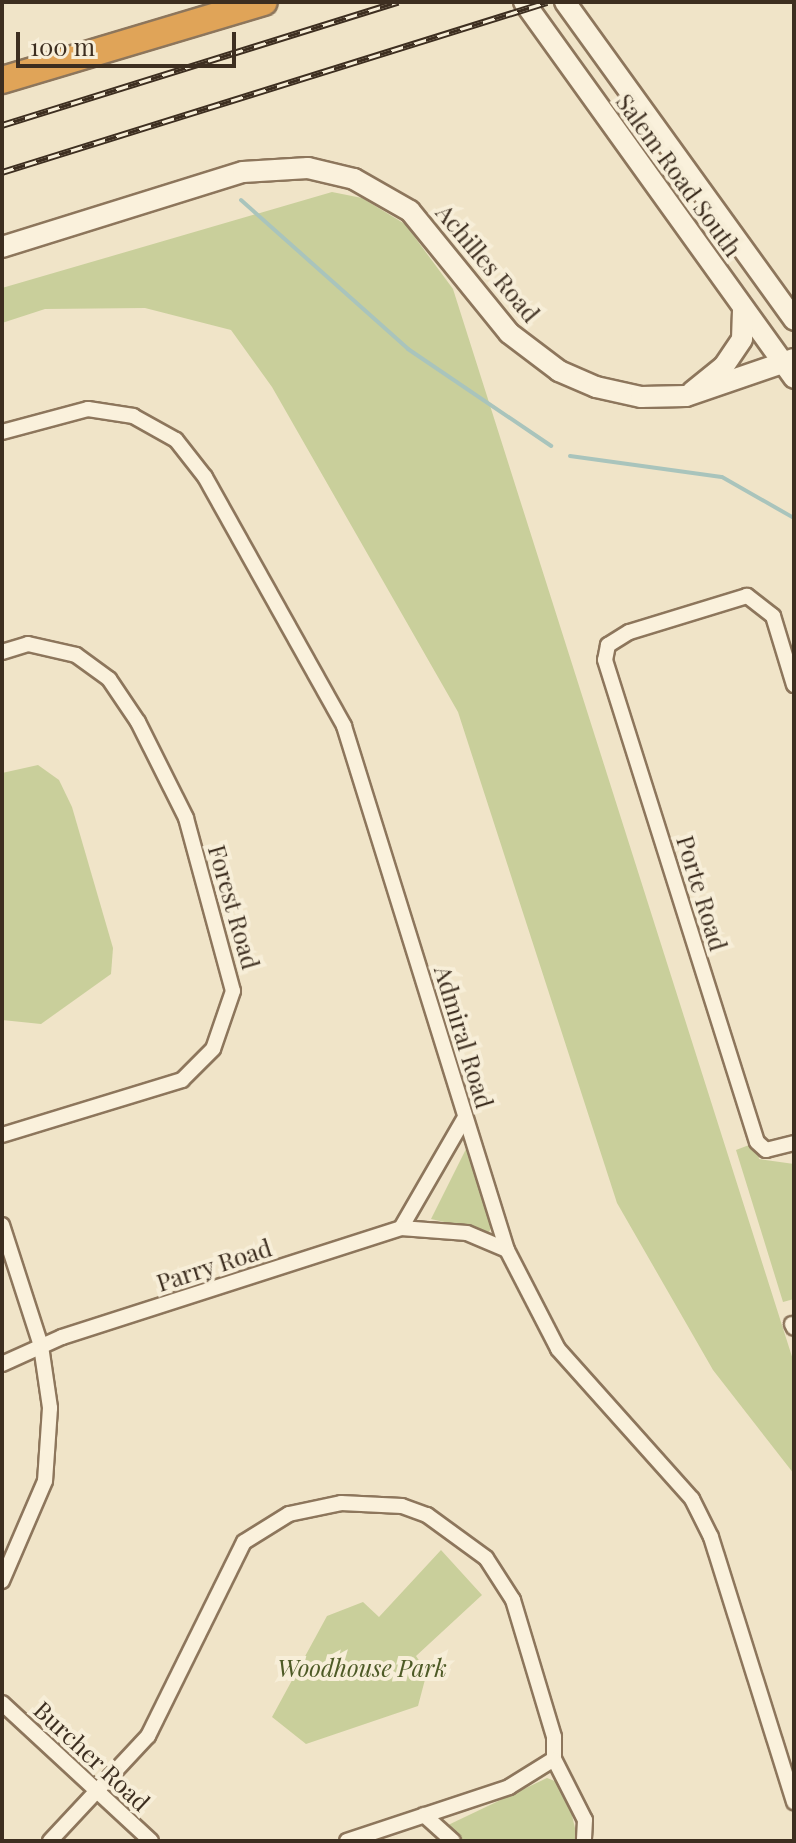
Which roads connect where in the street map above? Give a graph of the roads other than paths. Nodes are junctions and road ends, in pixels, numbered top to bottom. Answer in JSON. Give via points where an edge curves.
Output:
{"nodes":[{"id":1,"x":264,"y":2,"type":"edge"},
{"id":2,"x":524,"y":2,"type":"edge"},
{"id":3,"x":565,"y":2,"type":"edge"},
{"id":4,"x":2,"y":80,"type":"edge"},
{"id":5,"x":2,"y":247,"type":"edge"},
{"id":6,"x":743,"y":309,"type":"junction"},
{"id":7,"x":794,"y":320,"type":"edge"},
{"id":8,"x":791,"y":367,"type":"edge"},
{"id":9,"x":686,"y":396,"type":"junction"},
{"id":10,"x":2,"y":432,"type":"edge"},
{"id":11,"x":2,"y":652,"type":"edge"},
{"id":12,"x":794,"y":685,"type":"edge"},
{"id":13,"x":465,"y":1117,"type":"junction"},
{"id":14,"x":2,"y":1135,"type":"edge"},
{"id":15,"x":794,"y":1143,"type":"edge"},
{"id":16,"x":2,"y":1225,"type":"edge"},
{"id":17,"x":401,"y":1228,"type":"junction"},
{"id":18,"x":507,"y":1250,"type":"junction"},
{"id":19,"x":41,"y":1346,"type":"junction"},
{"id":20,"x":2,"y":1364,"type":"edge"},
{"id":21,"x":2,"y":1581,"type":"edge"},
{"id":22,"x":2,"y":1703,"type":"edge"},
{"id":23,"x":554,"y":1759,"type":"junction"},
{"id":24,"x":98,"y":1791,"type":"junction"},
{"id":25,"x":794,"y":1802,"type":"edge"},
{"id":26,"x":424,"y":1815,"type":"junction"},
{"id":27,"x":50,"y":1841,"type":"edge"},
{"id":28,"x":151,"y":1841,"type":"edge"},
{"id":29,"x":347,"y":1841,"type":"edge"},
{"id":30,"x":453,"y":1841,"type":"edge"},
{"id":31,"x":584,"y":1841,"type":"edge"}],
"edges":[{"from":1,"to":4,"type":"highway"},
{"from":2,"to":6,"type":"main road","name":"Salem Road South"},
{"from":3,"to":7,"type":"main road","name":"Salem Road South"},
{"from":5,"to":9,"type":"main road","name":"Achilles Road","via":[[243,172],[286,167],[332,172],[410,211],[509,333],[559,371],[641,397]]},
{"from":6,"to":8,"type":"main road","name":"Salem Road South"},
{"from":6,"to":9,"type":"main road","via":[[742,339],[724,366]]},
{"from":8,"to":9,"type":"main road","name":"Achilles Road"},
{"from":10,"to":13,"type":"street","name":"Admiral Road","via":[[88,409],[133,416],[176,440],[205,477],[344,726]]},
{"from":11,"to":14,"type":"street","name":"Forest Road","via":[[28,644],[76,655],[116,689],[186,818],[233,991],[213,1049],[182,1080]]},
{"from":12,"to":15,"type":"street","name":"Porte Road","via":[[773,616],[747,596],[629,632],[608,645],[605,660],[757,1142],[766,1150]]},
{"from":13,"to":17,"type":"street"},
{"from":13,"to":18,"type":"street","name":"Admiral Road"},
{"from":16,"to":19,"type":"street"},
{"from":17,"to":18,"type":"street","name":"Parry Road","via":[[467,1233]]},
{"from":17,"to":19,"type":"street","name":"Parry Road"},
{"from":18,"to":25,"type":"street","name":"Admiral Road","via":[[558,1349],[692,1499],[711,1537]]},
{"from":19,"to":20,"type":"street","name":"Parry Road"},
{"from":19,"to":21,"type":"street","via":[[50,1408],[45,1481]]},
{"from":22,"to":24,"type":"street","name":"Burcher Road"},
{"from":23,"to":24,"type":"street","via":[[554,1737],[513,1600],[486,1558],[427,1515],[402,1506],[341,1503],[289,1514],[244,1542],[148,1736]]},
{"from":23,"to":26,"type":"street","via":[[509,1787]]},
{"from":23,"to":31,"type":"street","via":[[585,1820]]},
{"from":24,"to":27,"type":"street"},
{"from":24,"to":28,"type":"street","name":"Burcher Road"},
{"from":26,"to":29,"type":"street"},
{"from":26,"to":30,"type":"street"}]}
